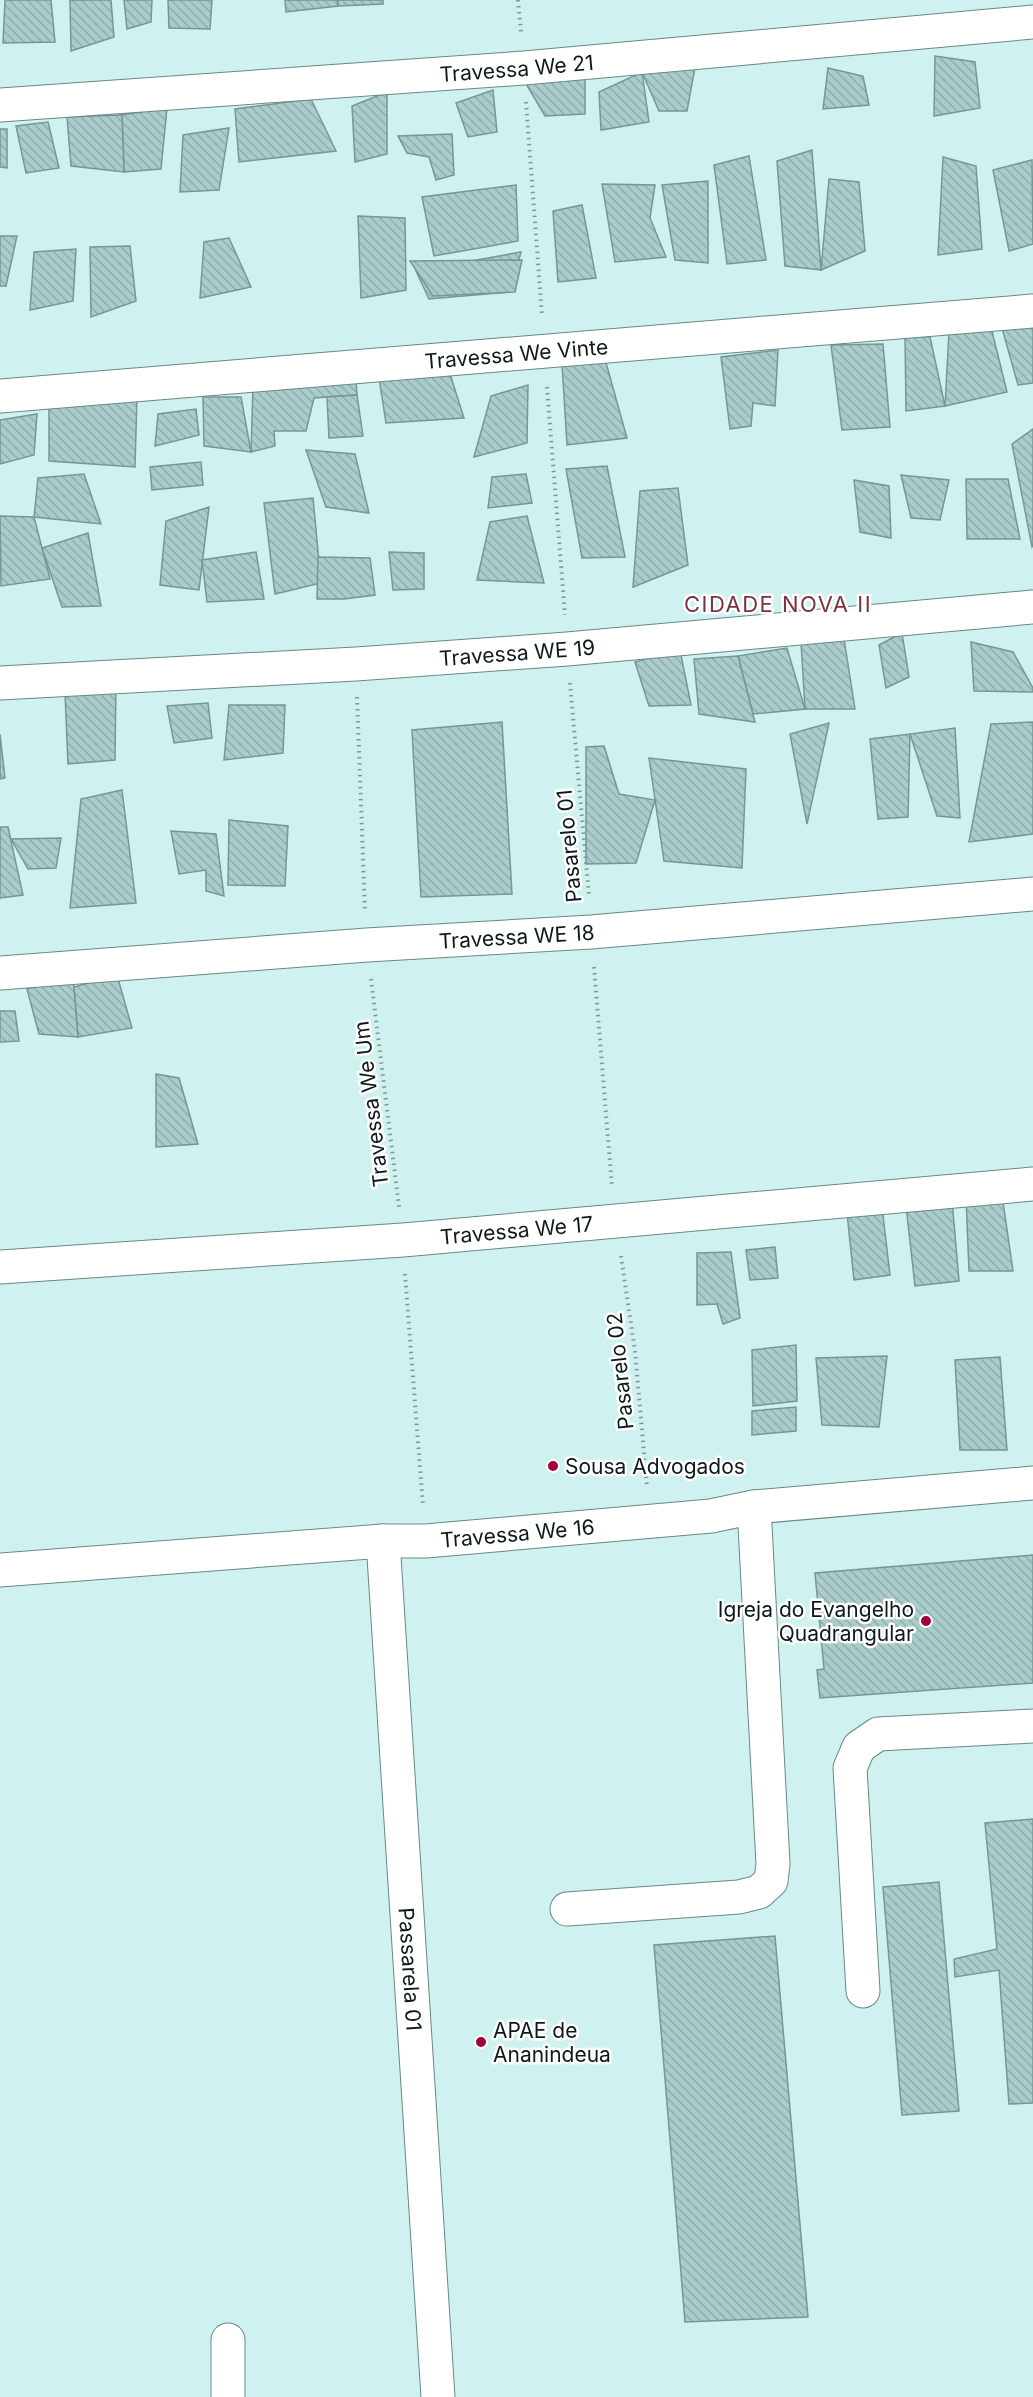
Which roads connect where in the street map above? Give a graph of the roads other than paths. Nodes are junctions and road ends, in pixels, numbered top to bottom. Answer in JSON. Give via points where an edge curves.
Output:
{"nodes":[{"id":1,"x":1033,"y":22,"type":"edge"},
{"id":2,"x":0,"y":105,"type":"edge"},
{"id":3,"x":1033,"y":311,"type":"edge"},
{"id":4,"x":0,"y":396,"type":"edge"},
{"id":5,"x":1033,"y":607,"type":"edge"},
{"id":6,"x":0,"y":683,"type":"edge"},
{"id":7,"x":1033,"y":894,"type":"edge"},
{"id":8,"x":0,"y":974,"type":"edge"},
{"id":9,"x":1033,"y":1185,"type":"edge"},
{"id":10,"x":0,"y":1267,"type":"edge"},
{"id":11,"x":1033,"y":1483,"type":"edge"},
{"id":12,"x":754,"y":1507,"type":"junction"},
{"id":13,"x":383,"y":1541,"type":"junction"},
{"id":14,"x":0,"y":1570,"type":"edge"},
{"id":15,"x":1033,"y":1726,"type":"edge"},
{"id":16,"x":567,"y":1909,"type":"dead end"},
{"id":17,"x":863,"y":1990,"type":"dead end"},
{"id":18,"x":228,"y":2340,"type":"dead end"},
{"id":19,"x":228,"y":2397,"type":"edge"},
{"id":20,"x":438,"y":2397,"type":"edge"}],
"edges":[{"from":1,"to":2,"type":"street","name":"Travessa We 21","via":[[524,68]]},
{"from":3,"to":4,"type":"street","name":"Travessa We Vinte"},
{"from":5,"to":6,"type":"street","name":"Travessa WE 19","via":[[567,649]]},
{"from":7,"to":8,"type":"street","name":"Travessa WE 18","via":[[591,932]]},
{"from":9,"to":10,"type":"street","name":"Travessa We 17","via":[[403,1240]]},
{"from":11,"to":12,"type":"street","name":"Travessa We 16"},
{"from":12,"to":13,"type":"street","name":"Travessa We 16","via":[[711,1516],[426,1541]]},
{"from":12,"to":16,"type":"street","via":[[771,1881],[759,1892],[739,1898]]},
{"from":13,"to":14,"type":"street","name":"Travessa We 16"},
{"from":13,"to":20,"type":"street","name":"Passarela 01"},
{"from":15,"to":17,"type":"street","via":[[878,1734],[859,1746],[850,1768]]},
{"from":18,"to":19,"type":"street"}]}
